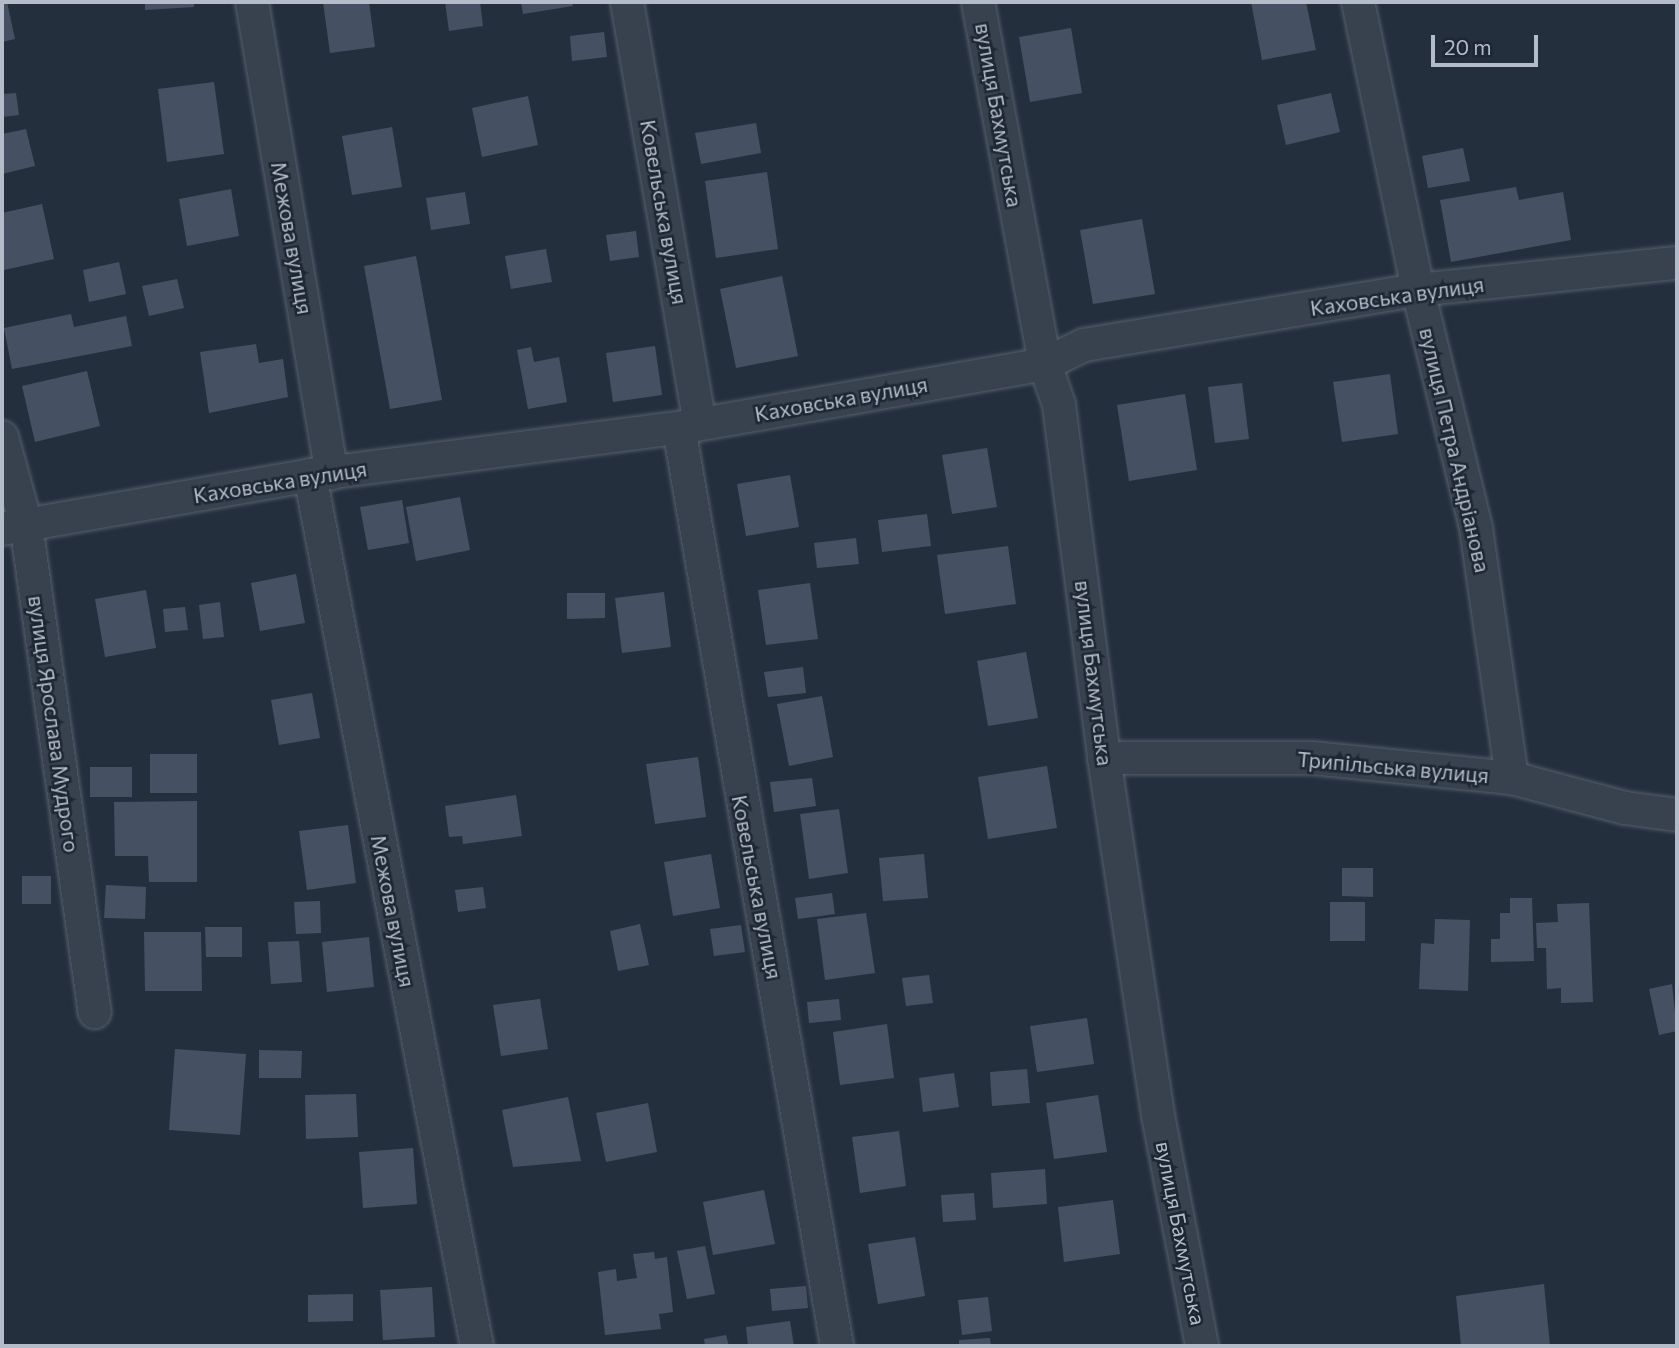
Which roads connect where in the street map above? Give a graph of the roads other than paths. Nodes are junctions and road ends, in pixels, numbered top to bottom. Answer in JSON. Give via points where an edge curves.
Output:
{"nodes":[{"id":1,"x":252,"y":2,"type":"edge"},
{"id":2,"x":627,"y":2,"type":"edge"},
{"id":3,"x":978,"y":2,"type":"edge"},
{"id":4,"x":1359,"y":2,"type":"edge"},
{"id":5,"x":1677,"y":262,"type":"edge"},
{"id":6,"x":1418,"y":290,"type":"junction"},
{"id":7,"x":1045,"y":364,"type":"junction"},
{"id":8,"x":689,"y":426,"type":"junction"},
{"id":9,"x":2,"y":437,"type":"edge"},
{"id":10,"x":321,"y":474,"type":"junction"},
{"id":11,"x":14,"y":526,"type":"edge"},
{"id":12,"x":1104,"y":758,"type":"junction"},
{"id":13,"x":1512,"y":778,"type":"junction"},
{"id":14,"x":1677,"y":815,"type":"edge"},
{"id":15,"x":95,"y":1012,"type":"dead end"},
{"id":16,"x":477,"y":1346,"type":"edge"},
{"id":17,"x":837,"y":1346,"type":"edge"},
{"id":18,"x":1202,"y":1346,"type":"edge"}],
"edges":[{"from":1,"to":10,"type":"street","name":"Межова вулиця"},
{"from":2,"to":8,"type":"street","name":"Ковельська вулиця"},
{"from":3,"to":7,"type":"street","name":"вулиця Бахмутська"},
{"from":4,"to":6,"type":"street","name":"вулиця Петра Андріанова"},
{"from":5,"to":6,"type":"street","name":"Каховська вулиця"},
{"from":6,"to":7,"type":"street","name":"Каховська вулиця","via":[[1084,345]]},
{"from":6,"to":13,"type":"street","name":"вулиця Петра Андріанова","via":[[1476,528]]},
{"from":7,"to":8,"type":"street","name":"Каховська вулиця"},
{"from":7,"to":12,"type":"street","name":"вулиця Бахмутська","via":[[1059,405]]},
{"from":8,"to":10,"type":"street","name":"Каховська вулиця"},
{"from":8,"to":17,"type":"street","name":"Ковельська вулиця"},
{"from":9,"to":11,"type":"street","name":"вулиця Ярослава Мудрого"},
{"from":10,"to":11,"type":"street","name":"Каховська вулиця"},
{"from":10,"to":16,"type":"street","name":"Межова вулиця"},
{"from":11,"to":15,"type":"street","name":"вулиця Ярослава Мудрого"},
{"from":12,"to":13,"type":"street","name":"Трипільська вулиця","via":[[1312,758]]},
{"from":12,"to":18,"type":"street","name":"вулиця Бахмутська","via":[[1158,1115]]},
{"from":13,"to":14,"type":"street","name":"Трипільська вулиця","via":[[1625,808]]}]}
